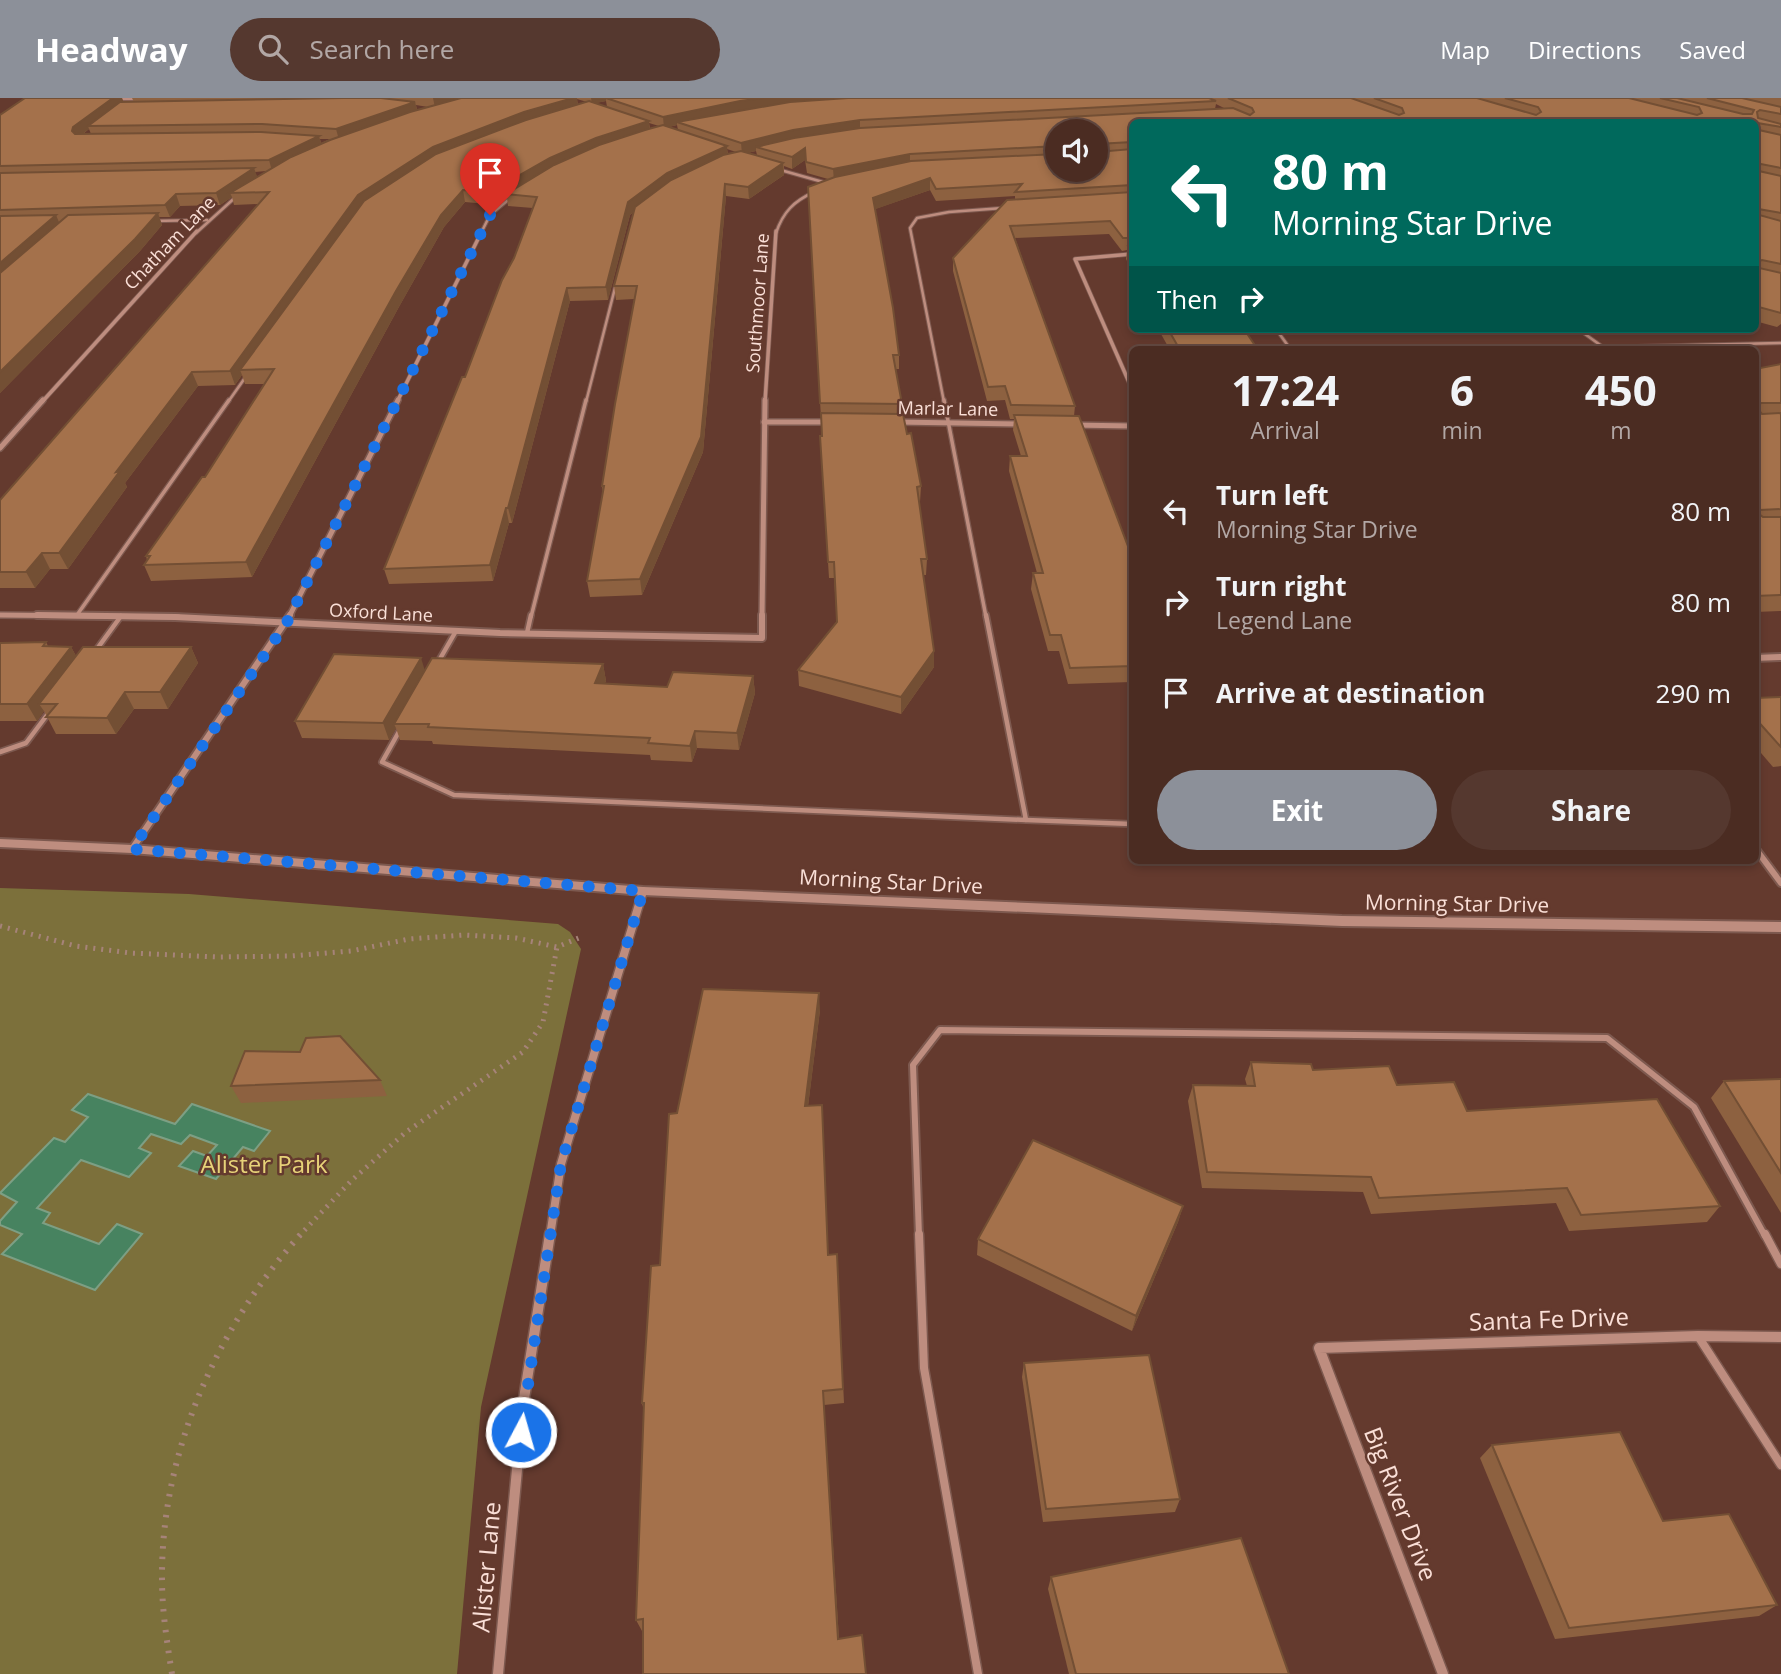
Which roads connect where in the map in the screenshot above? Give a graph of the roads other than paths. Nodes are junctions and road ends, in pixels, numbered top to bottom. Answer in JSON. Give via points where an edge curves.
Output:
{"nodes":[{"id":1,"x":136,"y":98,"type":"edge"},
{"id":2,"x":111,"y":100,"type":"edge"},
{"id":3,"x":129,"y":104,"type":"edge"},
{"id":4,"x":772,"y":167,"type":"edge"},
{"id":5,"x":248,"y":189,"type":"edge"},
{"id":6,"x":517,"y":193,"type":"edge"},
{"id":7,"x":1014,"y":208,"type":"edge"},
{"id":8,"x":207,"y":220,"type":"junction"},
{"id":9,"x":139,"y":222,"type":"edge"},
{"id":10,"x":1129,"y":254,"type":"edge"},
{"id":11,"x":616,"y":284,"type":"edge"},
{"id":12,"x":1584,"y":333,"type":"edge"},
{"id":13,"x":1781,"y":343,"type":"edge"},
{"id":14,"x":1602,"y":346,"type":"edge"},
{"id":15,"x":1648,"y":346,"type":"edge"},
{"id":16,"x":252,"y":368,"type":"edge"},
{"id":17,"x":1129,"y":382,"type":"edge"},
{"id":18,"x":764,"y":422,"type":"junction"},
{"id":19,"x":843,"y":422,"type":"edge"},
{"id":20,"x":895,"y":422,"type":"edge"},
{"id":21,"x":948,"y":422,"type":"junction"},
{"id":22,"x":1027,"y":424,"type":"edge"},
{"id":23,"x":1066,"y":425,"type":"edge"},
{"id":24,"x":1129,"y":426,"type":"edge"},
{"id":25,"x":0,"y":448,"type":"edge"},
{"id":26,"x":0,"y":615,"type":"edge"},
{"id":27,"x":77,"y":615,"type":"junction"},
{"id":28,"x":121,"y":616,"type":"junction"},
{"id":29,"x":287,"y":622,"type":"junction"},
{"id":30,"x":456,"y":631,"type":"junction"},
{"id":31,"x":527,"y":633,"type":"junction"},
{"id":32,"x":762,"y":639,"type":"joint"},
{"id":33,"x":1781,"y":657,"type":"edge"},
{"id":34,"x":89,"y":658,"type":"edge"},
{"id":35,"x":1759,"y":658,"type":"edge"},
{"id":36,"x":436,"y":667,"type":"edge"},
{"id":37,"x":58,"y":701,"type":"edge"},
{"id":38,"x":402,"y":726,"type":"edge"},
{"id":39,"x":0,"y":752,"type":"edge"},
{"id":40,"x":1026,"y":820,"type":"junction"},
{"id":41,"x":1129,"y":824,"type":"edge"},
{"id":42,"x":0,"y":843,"type":"edge"},
{"id":43,"x":132,"y":849,"type":"junction"},
{"id":44,"x":1759,"y":853,"type":"edge"},
{"id":45,"x":1781,"y":883,"type":"edge"},
{"id":46,"x":643,"y":891,"type":"junction"},
{"id":47,"x":1781,"y":927,"type":"edge"},
{"id":48,"x":1781,"y":1264,"type":"edge"},
{"id":49,"x":1698,"y":1336,"type":"junction"},
{"id":50,"x":1781,"y":1337,"type":"edge"},
{"id":51,"x":1319,"y":1348,"type":"joint"},
{"id":52,"x":1781,"y":1465,"type":"edge"},
{"id":53,"x":498,"y":1674,"type":"edge"},
{"id":54,"x":978,"y":1674,"type":"edge"},
{"id":55,"x":1443,"y":1674,"type":"edge"}],
"edges":[{"from":1,"to":2,"type":"lane"},
{"from":1,"to":3,"type":"street"},
{"from":4,"to":18,"type":"street","name":"Southmoor Lane","via":[[834,185],[798,198],[780,216],[774,238]]},
{"from":5,"to":8,"type":"street","name":"Chatham Lane"},
{"from":6,"to":29,"type":"street","via":[[490,215]]},
{"from":7,"to":21,"type":"lane","via":[[917,218],[910,228]]},
{"from":8,"to":9,"type":"street"},
{"from":8,"to":25,"type":"street","name":"Chatham Lane"},
{"from":10,"to":17,"type":"street","via":[[1075,259]]},
{"from":11,"to":31,"type":"lane"},
{"from":12,"to":14,"type":"lane"},
{"from":13,"to":15,"type":"lane"},
{"from":16,"to":27,"type":"lane"},
{"from":18,"to":19,"type":"street"},
{"from":18,"to":32,"type":"street","name":"Southmoor Lane"},
{"from":20,"to":21,"type":"street","name":"Marlar Lane"},
{"from":21,"to":22,"type":"street","name":"Marlar Lane"},
{"from":21,"to":40,"type":"lane"},
{"from":23,"to":24,"type":"street"},
{"from":26,"to":27,"type":"street","name":"Oxford Lane"},
{"from":27,"to":28,"type":"street","name":"Oxford Lane"},
{"from":28,"to":29,"type":"street","name":"Oxford Lane"},
{"from":28,"to":34,"type":"lane"},
{"from":29,"to":30,"type":"street","name":"Oxford Lane"},
{"from":29,"to":43,"type":"street"},
{"from":30,"to":31,"type":"street","name":"Oxford Lane"},
{"from":30,"to":36,"type":"lane"},
{"from":31,"to":32,"type":"street","name":"Oxford Lane"},
{"from":33,"to":35,"type":"street"},
{"from":37,"to":39,"type":"lane","via":[[26,743]]},
{"from":38,"to":40,"type":"lane","via":[[382,762],[454,795]]},
{"from":40,"to":41,"type":"lane"},
{"from":42,"to":43,"type":"street","name":"Morning Star Drive"},
{"from":43,"to":46,"type":"street","name":"Morning Star Drive"},
{"from":44,"to":45,"type":"street"},
{"from":46,"to":47,"type":"street","name":"Morning Star Drive","via":[[1342,921]]},
{"from":46,"to":53,"type":"street","name":"Alister Lane","via":[[561,1164],[523,1405]]},
{"from":48,"to":54,"type":"lane","via":[[1694,1107],[1607,1038],[940,1030],[913,1065],[924,1367]]},
{"from":49,"to":50,"type":"street","name":"Santa Fe Drive"},
{"from":49,"to":51,"type":"street","name":"Santa Fe Drive"},
{"from":49,"to":52,"type":"lane"},
{"from":51,"to":55,"type":"street","name":"Big River Drive"}]}
